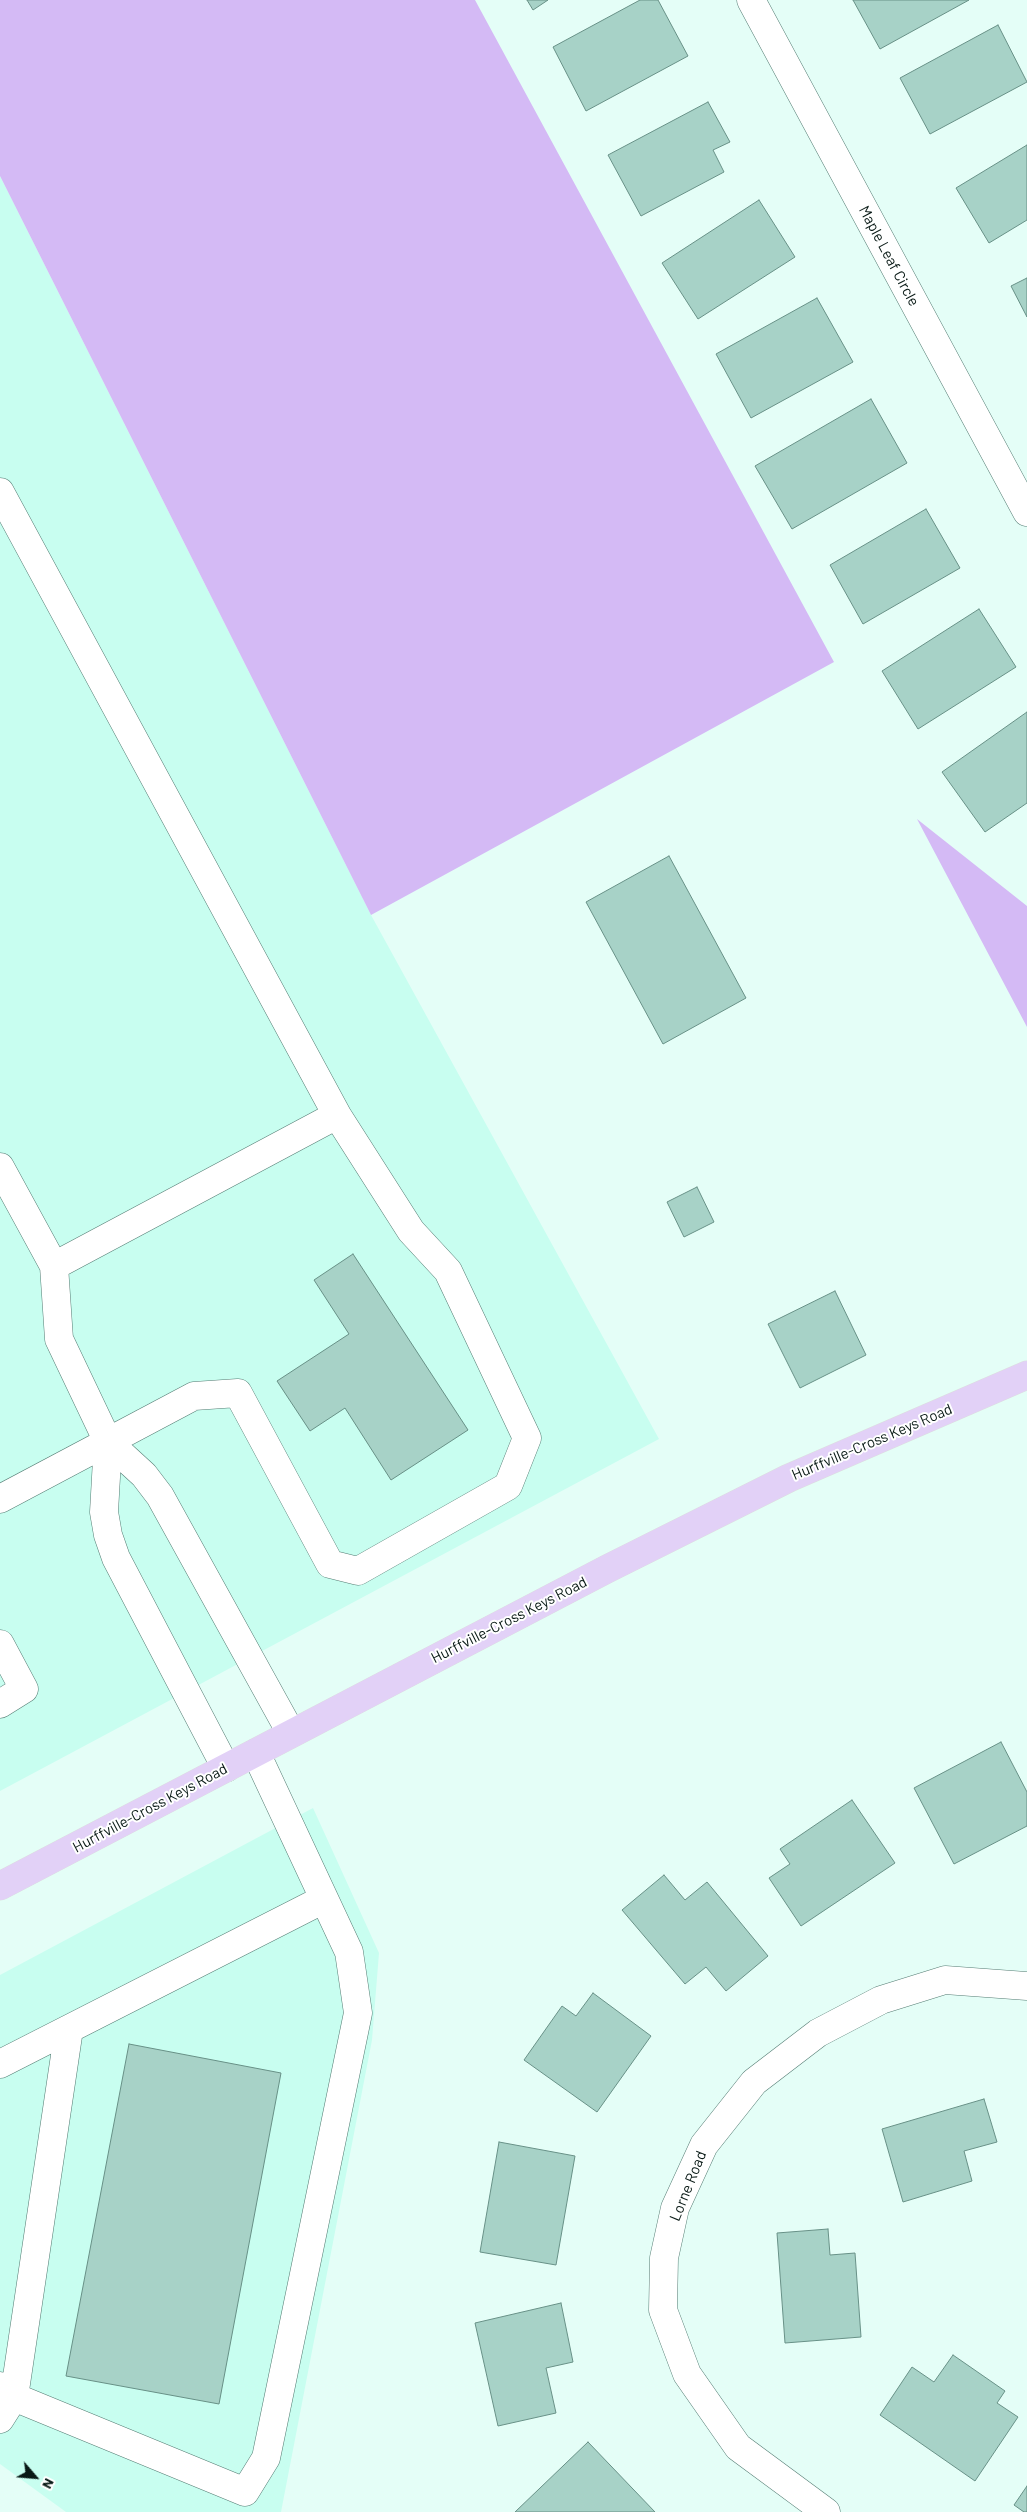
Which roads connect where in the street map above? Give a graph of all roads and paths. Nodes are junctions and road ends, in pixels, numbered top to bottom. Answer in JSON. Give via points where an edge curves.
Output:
{"nodes":[{"id":1,"x":751,"y":0,"type":"edge"},
{"id":2,"x":0,"y":492,"type":"edge"},
{"id":3,"x":1027,"y":512,"type":"edge"},
{"id":4,"x":337,"y":1115,"type":"junction"},
{"id":5,"x":0,"y":1167,"type":"edge"},
{"id":6,"x":54,"y":1266,"type":"junction"},
{"id":7,"x":1027,"y":1375,"type":"edge"},
{"id":8,"x":108,"y":1442,"type":"junction"},
{"id":9,"x":0,"y":1499,"type":"edge"},
{"id":10,"x":0,"y":1644,"type":"edge"},
{"id":11,"x":0,"y":1704,"type":"edge"},
{"id":12,"x":291,"y":1733,"type":"junction"},
{"id":13,"x":256,"y":1752,"type":"junction"},
{"id":14,"x":226,"y":1768,"type":"junction"},
{"id":15,"x":0,"y":1886,"type":"edge"},
{"id":16,"x":324,"y":1900,"type":"junction"},
{"id":17,"x":1027,"y":1986,"type":"edge"},
{"id":18,"x":69,"y":2029,"type":"junction"},
{"id":19,"x":0,"y":2064,"type":"edge"},
{"id":20,"x":5,"y":2401,"type":"edge"},
{"id":21,"x":826,"y":2512,"type":"edge"}],
"edges":[{"from":1,"to":3,"type":"street","name":"Maple Leaf Circle"},
{"from":2,"to":4,"type":"street"},
{"from":4,"to":6,"type":"street"},
{"from":4,"to":8,"type":"street","via":[[411,1231],[448,1270],[527,1438],[508,1486],[358,1571],[330,1564],[238,1393],[194,1396]]},
{"from":5,"to":6,"type":"street"},
{"from":6,"to":8,"type":"street","via":[[59,1339]]},
{"from":7,"to":12,"type":"main road","name":"Hurffville-Cross Keys Road","via":[[789,1478]]},
{"from":8,"to":9,"type":"street"},
{"from":8,"to":12,"type":"street","via":[[144,1475],[160,1496]]},
{"from":8,"to":14,"type":"street","via":[[104,1512],[116,1558]]},
{"from":10,"to":11,"type":"street","via":[[24,1689]]},
{"from":12,"to":13,"type":"main road","name":"Hurffville-Cross Keys Road"},
{"from":13,"to":14,"type":"main road","name":"Hurffville-Cross Keys Road"},
{"from":13,"to":16,"type":"street"},
{"from":14,"to":15,"type":"main road","name":"Hurffville-Cross Keys Road"},
{"from":16,"to":18,"type":"street"},
{"from":16,"to":20,"type":"street","via":[[350,1952],[358,2013],[266,2458],[245,2492]]},
{"from":17,"to":21,"type":"street","name":"Lorne Road","via":[[944,1980],[881,2000],[818,2033],[754,2082],[704,2144],[675,2208],[664,2258],[663,2310],[687,2374],[738,2447]]},
{"from":18,"to":19,"type":"street"},
{"from":18,"to":20,"type":"street"}]}
